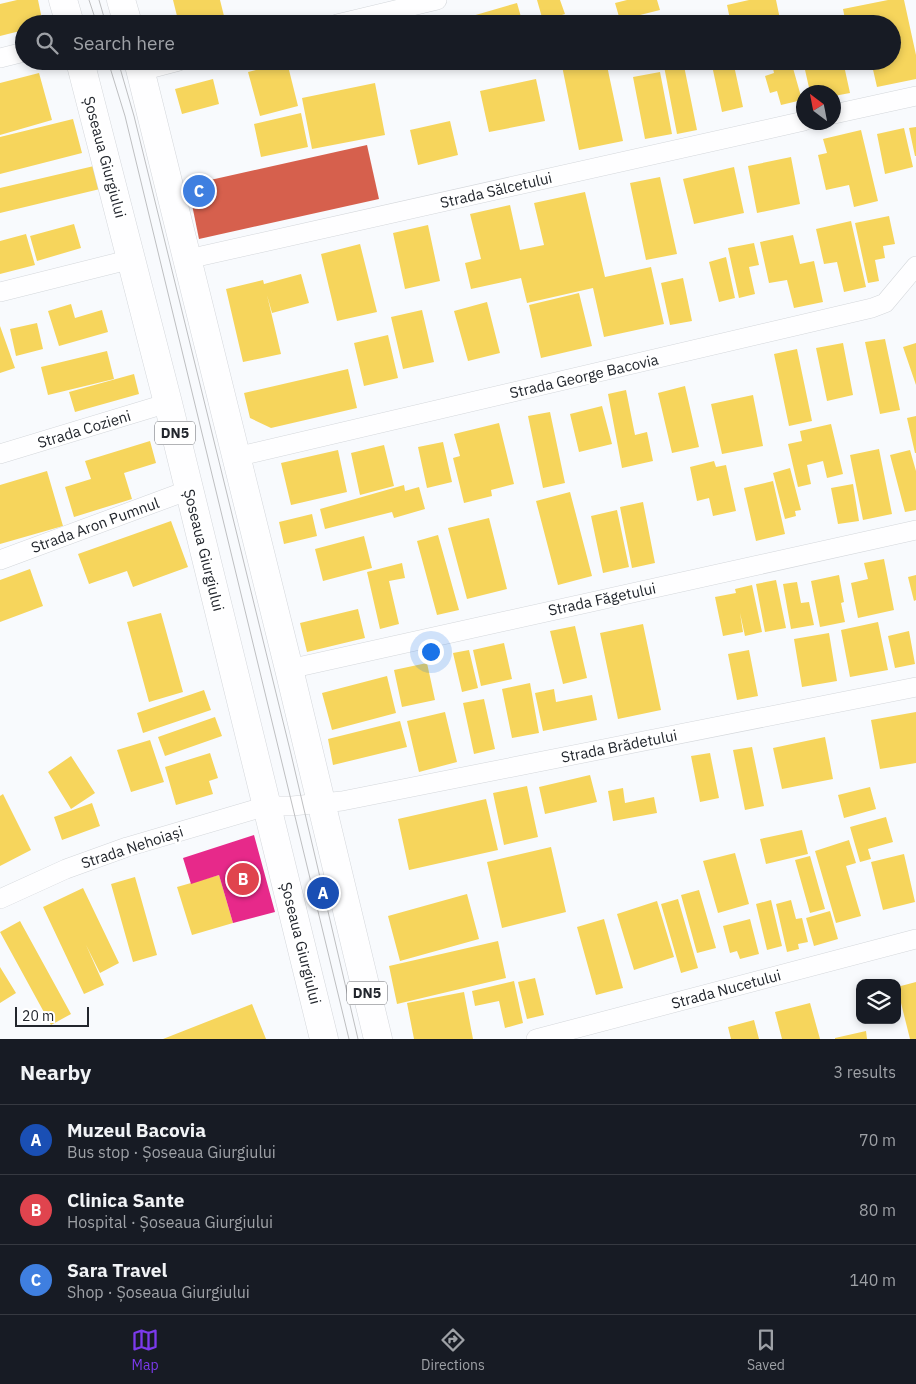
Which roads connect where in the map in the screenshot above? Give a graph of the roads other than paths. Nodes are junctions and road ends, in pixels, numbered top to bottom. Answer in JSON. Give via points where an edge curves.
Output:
{"nodes":[{"id":1,"x":63,"y":0,"type":"edge"},
{"id":2,"x":121,"y":0,"type":"edge"},
{"id":3,"x":437,"y":0,"type":"edge"},
{"id":4,"x":67,"y":15,"type":"edge"},
{"id":5,"x":125,"y":15,"type":"edge"},
{"id":6,"x":374,"y":15,"type":"edge"},
{"id":7,"x":15,"y":54,"type":"edge"},
{"id":8,"x":0,"y":58,"type":"edge"},
{"id":9,"x":82,"y":70,"type":"edge"},
{"id":10,"x":140,"y":70,"type":"edge"},
{"id":11,"x":916,"y":96,"type":"edge"},
{"id":12,"x":841,"y":112,"type":"edge"},
{"id":13,"x":796,"y":123,"type":"edge"},
{"id":14,"x":188,"y":259,"type":"junction"},
{"id":15,"x":132,"y":260,"type":"junction"},
{"id":16,"x":916,"y":266,"type":"edge"},
{"id":17,"x":0,"y":292,"type":"edge"},
{"id":18,"x":168,"y":403,"type":"junction"},
{"id":19,"x":0,"y":454,"type":"edge"},
{"id":20,"x":236,"y":457,"type":"junction"},
{"id":21,"x":189,"y":490,"type":"junction"},
{"id":22,"x":916,"y":530,"type":"edge"},
{"id":23,"x":0,"y":560,"type":"edge"},
{"id":24,"x":289,"y":669,"type":"junction"},
{"id":25,"x":916,"y":687,"type":"edge"},
{"id":26,"x":321,"y":804,"type":"junction"},
{"id":27,"x":268,"y":806,"type":"junction"},
{"id":28,"x":0,"y":899,"type":"edge"},
{"id":29,"x":916,"y":938,"type":"edge"},
{"id":30,"x":324,"y":1039,"type":"edge"},
{"id":31,"x":378,"y":1039,"type":"edge"},
{"id":32,"x":536,"y":1039,"type":"edge"}],
"edges":[{"from":1,"to":4,"type":"main road"},
{"from":2,"to":5,"type":"main road"},
{"from":3,"to":6,"type":"street"},
{"from":7,"to":8,"type":"street"},
{"from":9,"to":15,"type":"main road","name":"Șoseaua Giurgiului","number":"DN5"},
{"from":10,"to":14,"type":"main road","number":"DN5"},
{"from":11,"to":12,"type":"street"},
{"from":13,"to":14,"type":"street","name":"Strada Sălcetului"},
{"from":14,"to":20,"type":"main road","number":"DN5"},
{"from":15,"to":17,"type":"street"},
{"from":15,"to":18,"type":"main road","name":"Șoseaua Giurgiului","number":"DN5"},
{"from":16,"to":20,"type":"street","name":"Strada George Bacovia","via":[[885,304],[872,308]]},
{"from":18,"to":19,"type":"street","name":"Strada Cozieni"},
{"from":18,"to":21,"type":"main road","name":"Șoseaua Giurgiului","number":"DN5"},
{"from":20,"to":24,"type":"main road","number":"DN5"},
{"from":21,"to":23,"type":"street","name":"Strada Aron Pumnul"},
{"from":21,"to":27,"type":"main road","name":"Șoseaua Giurgiului","number":"DN5"},
{"from":22,"to":24,"type":"street","name":"Strada Făgetului"},
{"from":24,"to":26,"type":"main road","number":"DN5"},
{"from":25,"to":26,"type":"street","name":"Strada Brădetului"},
{"from":26,"to":27,"type":"street","name":"Strada Brădetului"},
{"from":26,"to":31,"type":"main road","number":"DN5"},
{"from":27,"to":28,"type":"street","name":"Strada Nehoiași","via":[[127,847],[66,869]]},
{"from":27,"to":30,"type":"main road","name":"Șoseaua Giurgiului","number":"DN5"},
{"from":29,"to":32,"type":"street","name":"Strada Nucetului"}]}
